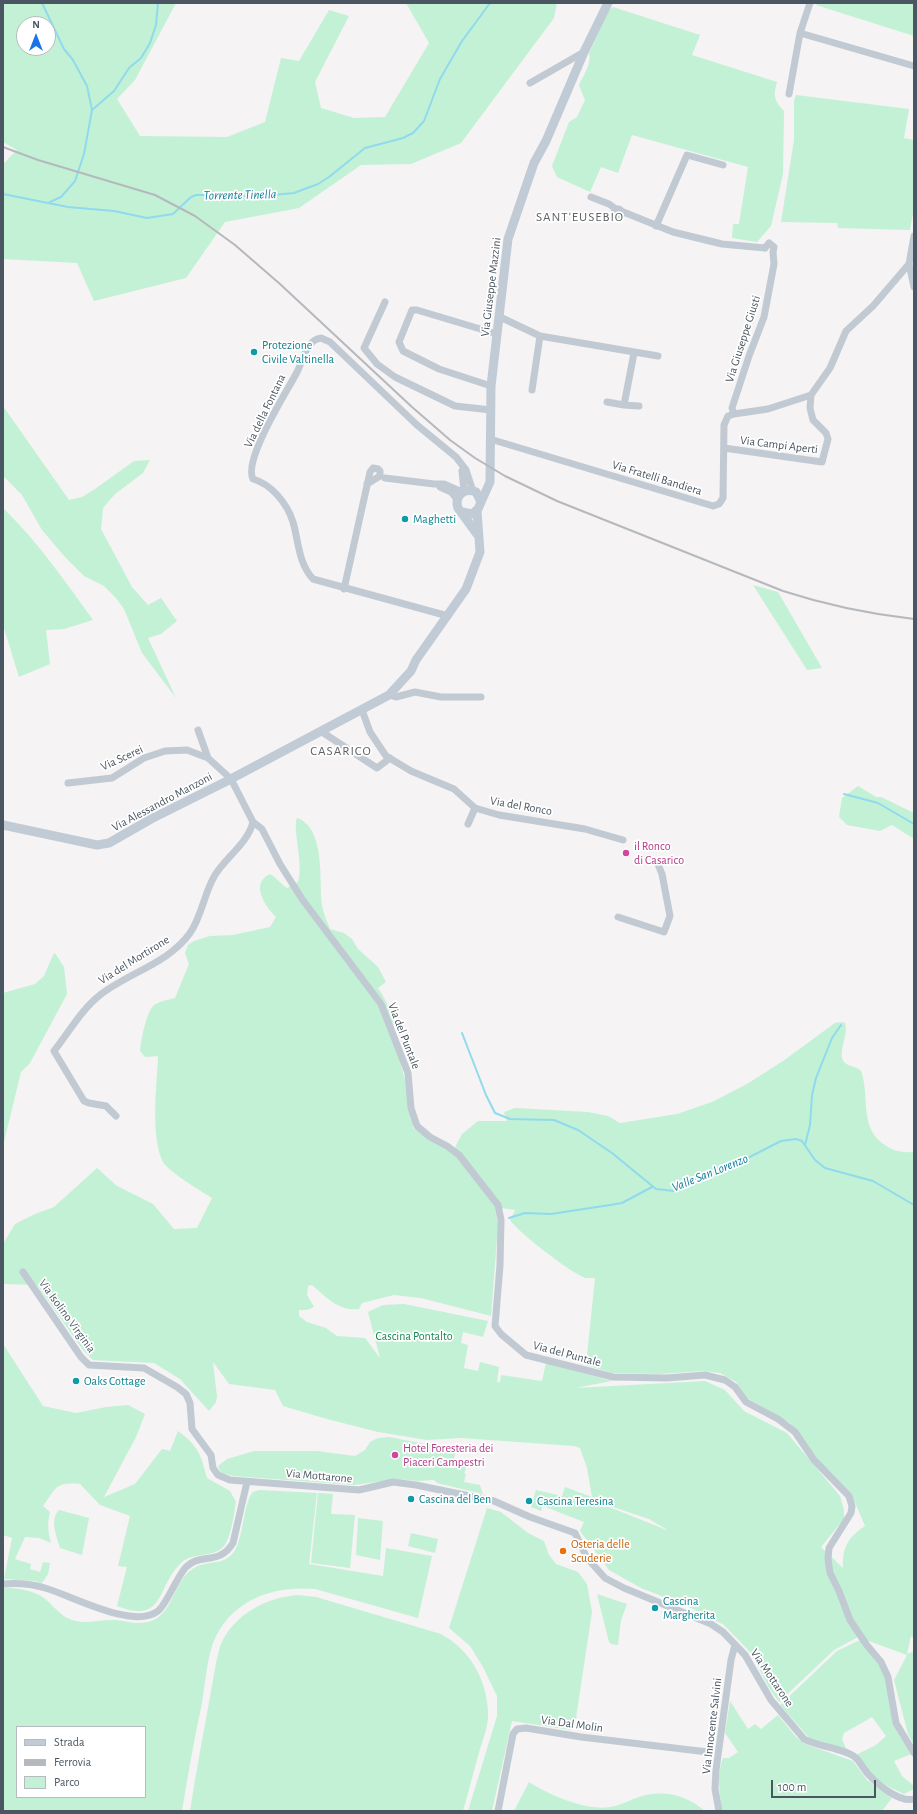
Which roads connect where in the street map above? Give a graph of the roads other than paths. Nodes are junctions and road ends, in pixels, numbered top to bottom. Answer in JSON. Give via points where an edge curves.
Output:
{"nodes":[{"id":1,"x":608,"y":3,"type":"edge"},
{"id":2,"x":810,"y":3,"type":"edge"},
{"id":3,"x":800,"y":33,"type":"junction"},
{"id":4,"x":584,"y":52,"type":"junction"},
{"id":5,"x":914,"y":66,"type":"edge"},
{"id":6,"x":530,"y":82,"type":"dead end"},
{"id":7,"x":790,"y":94,"type":"dead end"},
{"id":8,"x":723,"y":165,"type":"dead end"},
{"id":9,"x":591,"y":197,"type":"dead end"},
{"id":10,"x":656,"y":226,"type":"junction"},
{"id":11,"x":914,"y":236,"type":"edge"},
{"id":12,"x":909,"y":264,"type":"junction"},
{"id":13,"x":914,"y":287,"type":"edge"},
{"id":14,"x":385,"y":302,"type":"dead end"},
{"id":15,"x":500,"y":317,"type":"junction"},
{"id":16,"x":497,"y":334,"type":"junction"},
{"id":17,"x":540,"y":336,"type":"junction"},
{"id":18,"x":634,"y":353,"type":"junction"},
{"id":19,"x":658,"y":356,"type":"dead end"},
{"id":20,"x":491,"y":386,"type":"junction"},
{"id":21,"x":532,"y":390,"type":"dead end"},
{"id":22,"x":812,"y":395,"type":"junction"},
{"id":23,"x":607,"y":402,"type":"dead end"},
{"id":24,"x":624,"y":405,"type":"junction"},
{"id":25,"x":639,"y":406,"type":"dead end"},
{"id":26,"x":491,"y":410,"type":"junction"},
{"id":27,"x":733,"y":411,"type":"junction"},
{"id":28,"x":490,"y":439,"type":"junction"},
{"id":29,"x":724,"y":448,"type":"junction"},
{"id":30,"x":490,"y":472,"type":"junction"},
{"id":31,"x":385,"y":478,"type":"dead end"},
{"id":32,"x":367,"y":484,"type":"dead end"},
{"id":33,"x":466,"y":493,"type":"junction"},
{"id":34,"x":479,"y":507,"type":"junction"},
{"id":35,"x":462,"y":512,"type":"junction"},
{"id":36,"x":478,"y":536,"type":"junction"},
{"id":37,"x":344,"y":588,"type":"junction"},
{"id":38,"x":448,"y":616,"type":"junction"},
{"id":39,"x":390,"y":695,"type":"junction"},
{"id":40,"x":481,"y":696,"type":"dead end"},
{"id":41,"x":362,"y":710,"type":"junction"},
{"id":42,"x":198,"y":730,"type":"dead end"},
{"id":43,"x":322,"y":732,"type":"junction"},
{"id":44,"x":208,"y":758,"type":"junction"},
{"id":45,"x":390,"y":758,"type":"junction"},
{"id":46,"x":232,"y":779,"type":"junction"},
{"id":47,"x":68,"y":783,"type":"dead end"},
{"id":48,"x":475,"y":808,"type":"junction"},
{"id":49,"x":253,"y":822,"type":"junction"},
{"id":50,"x":468,"y":824,"type":"dead end"},
{"id":51,"x":3,"y":825,"type":"edge"},
{"id":52,"x":623,"y":840,"type":"dead end"},
{"id":53,"x":657,"y":862,"type":"dead end"},
{"id":54,"x":618,"y":917,"type":"dead end"},
{"id":55,"x":116,"y":1116,"type":"dead end"},
{"id":56,"x":23,"y":1272,"type":"dead end"},
{"id":57,"x":247,"y":1482,"type":"junction"},
{"id":58,"x":3,"y":1584,"type":"edge"},
{"id":59,"x":735,"y":1645,"type":"junction"},
{"id":60,"x":708,"y":1752,"type":"dead end"},
{"id":61,"x":914,"y":1753,"type":"edge"},
{"id":62,"x":914,"y":1799,"type":"edge"},
{"id":63,"x":498,"y":1811,"type":"edge"},
{"id":64,"x":719,"y":1811,"type":"edge"}],
"edges":[{"from":1,"to":4,"type":"street","name":"Via Giuseppe Mazzini"},
{"from":2,"to":3,"type":"street"},
{"from":3,"to":5,"type":"street"},
{"from":3,"to":7,"type":"street"},
{"from":4,"to":6,"type":"street"},
{"from":4,"to":15,"type":"street","name":"Via Giuseppe Mazzini","via":[[534,163],[508,239]]},
{"from":8,"to":10,"type":"street","via":[[686,155]]},
{"from":9,"to":10,"type":"street","name":"Via Giuseppe Giusti"},
{"from":10,"to":27,"type":"street","name":"Via Giuseppe Giusti","via":[[722,244],[764,248],[766,244],[771,243],[774,247],[774,264],[764,318],[749,356]]},
{"from":11,"to":12,"type":"street"},
{"from":12,"to":13,"type":"street"},
{"from":12,"to":22,"type":"street","via":[[873,306],[846,331],[830,368]]},
{"from":14,"to":26,"type":"street","via":[[364,348],[377,364],[395,377],[455,406]]},
{"from":15,"to":16,"type":"street","name":"Via Giuseppe Mazzini"},
{"from":15,"to":17,"type":"street"},
{"from":16,"to":20,"type":"street","name":"Via Giuseppe Mazzini"},
{"from":16,"to":20,"type":"street","via":[[412,310],[399,342],[403,351],[439,369]]},
{"from":17,"to":18,"type":"street"},
{"from":17,"to":21,"type":"street"},
{"from":18,"to":19,"type":"street"},
{"from":18,"to":24,"type":"street"},
{"from":20,"to":26,"type":"street","name":"Via Giuseppe Mazzini"},
{"from":22,"to":27,"type":"street","via":[[768,410]]},
{"from":22,"to":29,"type":"street","name":"Via Campi Aperti","via":[[812,420],[828,439],[822,462]]},
{"from":23,"to":24,"type":"street"},
{"from":24,"to":25,"type":"street"},
{"from":26,"to":28,"type":"street","name":"Via Giuseppe Mazzini"},
{"from":27,"to":29,"type":"street","name":"Via Fratelli Bandiera","via":[[725,419]]},
{"from":28,"to":29,"type":"street","name":"Via Fratelli Bandiera","via":[[713,506],[719,504],[723,498]]},
{"from":28,"to":30,"type":"street","name":"Via Giuseppe Mazzini"},
{"from":30,"to":33,"type":"street","via":[[481,487]]},
{"from":30,"to":34,"type":"street","name":"Via Giuseppe Mazzini","via":[[489,485]]},
{"from":31,"to":33,"type":"street","via":[[448,485]]},
{"from":32,"to":37,"type":"street"},
{"from":33,"to":34,"type":"street","via":[[479,495]]},
{"from":33,"to":35,"type":"street","via":[[458,508]]},
{"from":33,"to":37,"type":"street","name":"Via della Fontana","via":[[462,465],[452,453],[417,425],[330,342],[321,338],[314,340],[263,434],[250,474],[252,479],[275,491],[283,503],[292,520],[300,556],[313,579]]},
{"from":34,"to":35,"type":"street","via":[[468,514]]},
{"from":34,"to":36,"type":"street","name":"Via Alessandro Manzoni"},
{"from":35,"to":36,"type":"street"},
{"from":36,"to":38,"type":"street","name":"Via Alessandro Manzoni","via":[[478,561],[466,589]]},
{"from":37,"to":38,"type":"street","name":"Via della Fontana"},
{"from":38,"to":39,"type":"street","name":"Via Alessandro Manzoni","via":[[411,671]]},
{"from":39,"to":40,"type":"street","via":[[396,697],[415,692],[441,697]]},
{"from":39,"to":41,"type":"street","name":"Via Alessandro Manzoni"},
{"from":41,"to":43,"type":"street","name":"Via Alessandro Manzoni"},
{"from":41,"to":45,"type":"street","name":"Via del Ronco","via":[[370,732]]},
{"from":42,"to":44,"type":"street","name":"Via Scerei"},
{"from":43,"to":45,"type":"street","via":[[377,768]]},
{"from":43,"to":46,"type":"street","name":"Via Alessandro Manzoni"},
{"from":44,"to":46,"type":"street","name":"Via Scerei"},
{"from":44,"to":47,"type":"street","name":"Via Scerei","via":[[187,750],[165,751],[144,758],[112,778]]},
{"from":45,"to":48,"type":"street","name":"Via del Ronco","via":[[411,771],[454,789]]},
{"from":46,"to":49,"type":"street"},
{"from":46,"to":51,"type":"street","name":"Via Alessandro Manzoni","via":[[109,843],[97,845]]},
{"from":48,"to":50,"type":"street"},
{"from":48,"to":52,"type":"street","name":"Via del Ronco","via":[[499,815],[585,828]]},
{"from":49,"to":55,"type":"street","name":"Via del Mortirone","via":[[248,835],[215,875],[190,934],[172,952],[122,980],[90,1004],[54,1051],[84,1101],[106,1106]]},
{"from":49,"to":61,"type":"street","name":"Via del Puntale","via":[[262,828],[302,899],[381,1004],[408,1074],[411,1108],[416,1126],[459,1155],[498,1205],[501,1220],[500,1264],[495,1326],[501,1334],[526,1355],[613,1377],[667,1378],[705,1375],[725,1380],[735,1387],[746,1402],[778,1419],[795,1432],[814,1460],[849,1496],[852,1506],[848,1519],[829,1548],[830,1573],[850,1620],[881,1662],[888,1677],[896,1724]]},
{"from":53,"to":54,"type":"street","via":[[662,874],[670,916],[664,932]]},
{"from":56,"to":57,"type":"street","name":"Via Isolino Virginia","via":[[86,1362],[94,1365],[144,1368],[177,1387],[186,1394],[190,1403],[192,1429],[210,1455],[218,1475],[230,1480]]},
{"from":57,"to":58,"type":"street","via":[[228,1551],[220,1556],[188,1565],[159,1610],[146,1616],[128,1617],[45,1588],[16,1583]]},
{"from":57,"to":59,"type":"street","name":"Via Mottarone","via":[[359,1490],[394,1482],[416,1484],[494,1501],[575,1533],[588,1558],[605,1578],[711,1624]]},
{"from":59,"to":62,"type":"street","name":"Via Mottarone","via":[[744,1655],[771,1700],[804,1739],[855,1757],[882,1787],[901,1798]]},
{"from":59,"to":64,"type":"street","name":"Via Innocente Salvini","via":[[716,1770],[715,1790]]},
{"from":60,"to":63,"type":"street","name":"Via Dal Molin","via":[[526,1728],[517,1730],[513,1734]]}]}
